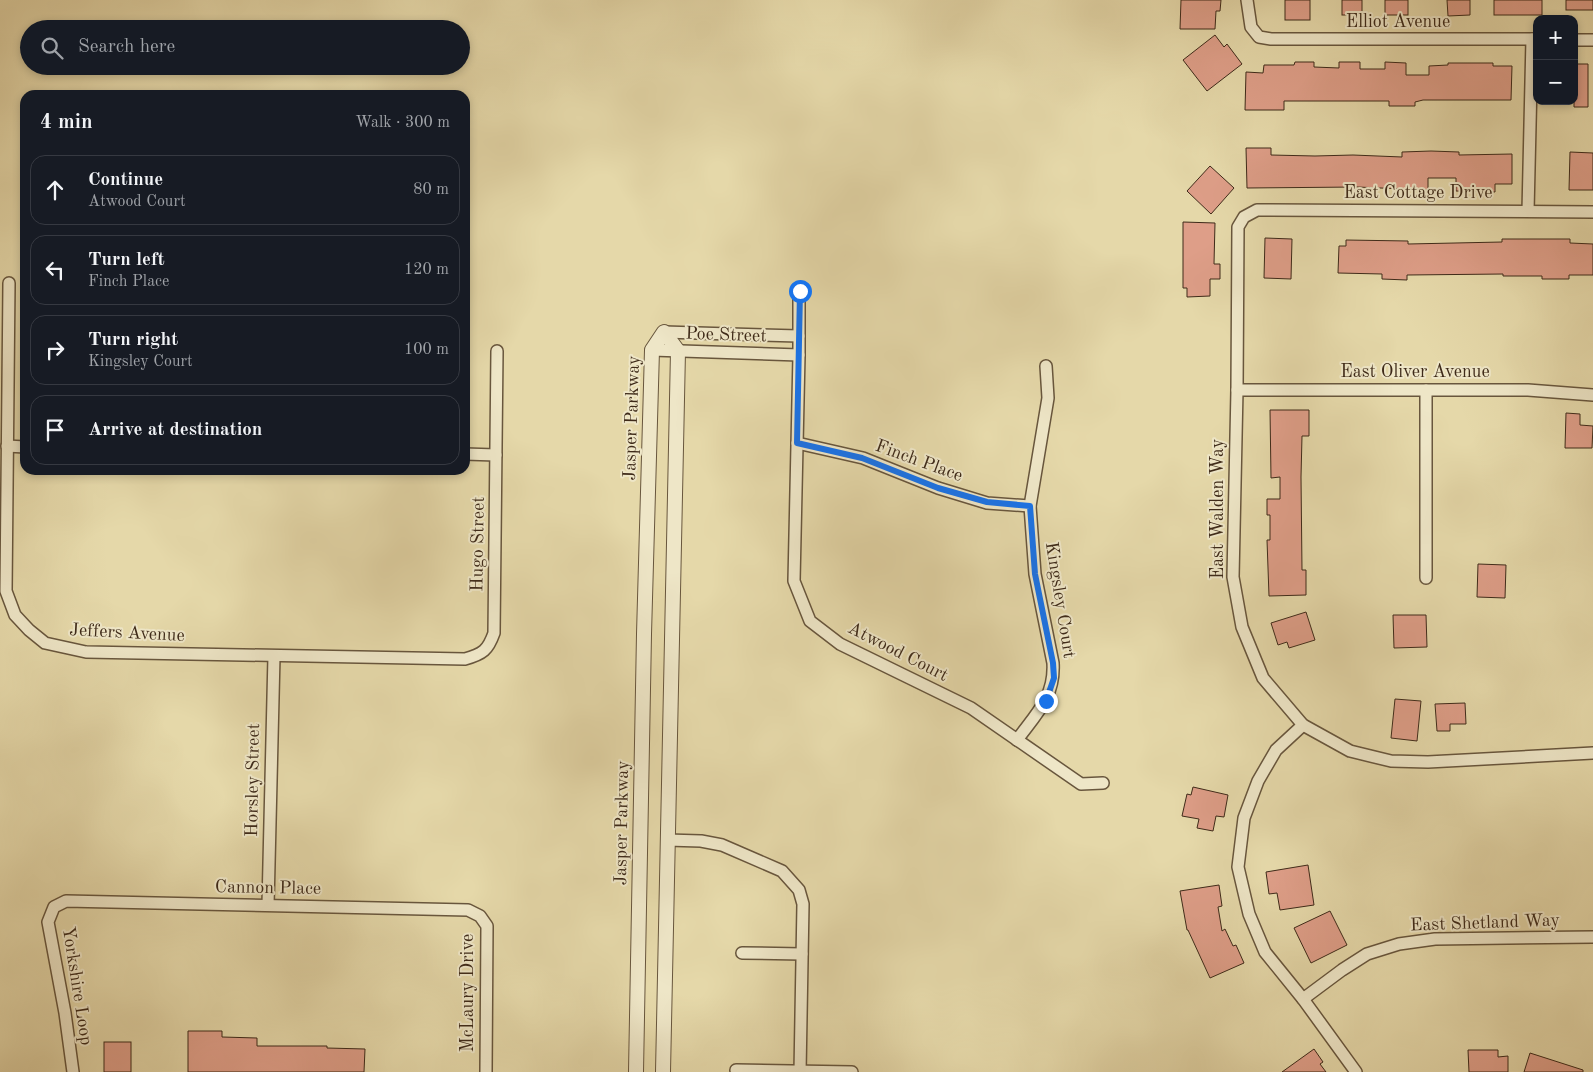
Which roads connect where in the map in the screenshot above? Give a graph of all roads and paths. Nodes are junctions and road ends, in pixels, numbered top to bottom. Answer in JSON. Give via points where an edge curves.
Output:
{"nodes":[{"id":1,"x":1247,"y":0,"type":"edge"},
{"id":2,"x":1533,"y":39,"type":"edge"},
{"id":3,"x":1578,"y":40,"type":"edge"},
{"id":4,"x":1593,"y":40,"type":"edge"},
{"id":5,"x":1533,"y":60,"type":"edge"},
{"id":6,"x":1528,"y":211,"type":"junction"},
{"id":7,"x":1593,"y":212,"type":"edge"},
{"id":8,"x":1244,"y":217,"type":"joint"},
{"id":9,"x":9,"y":283,"type":"dead end"},
{"id":10,"x":800,"y":291,"type":"dead end"},
{"id":11,"x":3,"y":324,"type":"edge"},
{"id":12,"x":664,"y":332,"type":"junction"},
{"id":13,"x":800,"y":336,"type":"junction"},
{"id":14,"x":652,"y":350,"type":"junction"},
{"id":15,"x":497,"y":351,"type":"dead end"},
{"id":16,"x":678,"y":351,"type":"junction"},
{"id":17,"x":800,"y":354,"type":"junction"},
{"id":18,"x":1046,"y":366,"type":"dead end"},
{"id":19,"x":1237,"y":390,"type":"junction"},
{"id":20,"x":1426,"y":390,"type":"junction"},
{"id":21,"x":1593,"y":395,"type":"edge"},
{"id":22,"x":797,"y":443,"type":"junction"},
{"id":23,"x":7,"y":446,"type":"junction"},
{"id":24,"x":20,"y":446,"type":"edge"},
{"id":25,"x":470,"y":454,"type":"edge"},
{"id":26,"x":496,"y":454,"type":"junction"},
{"id":27,"x":1030,"y":506,"type":"junction"},
{"id":28,"x":1426,"y":578,"type":"dead end"},
{"id":29,"x":489,"y":647,"type":"joint"},
{"id":30,"x":274,"y":656,"type":"junction"},
{"id":31,"x":1303,"y":725,"type":"junction"},
{"id":32,"x":1017,"y":740,"type":"junction"},
{"id":33,"x":1593,"y":753,"type":"edge"},
{"id":34,"x":1103,"y":782,"type":"dead end"},
{"id":35,"x":667,"y":840,"type":"junction"},
{"id":36,"x":268,"y":905,"type":"junction"},
{"id":37,"x":54,"y":907,"type":"joint"},
{"id":38,"x":480,"y":916,"type":"joint"},
{"id":39,"x":1593,"y":937,"type":"edge"},
{"id":40,"x":742,"y":953,"type":"dead end"},
{"id":41,"x":802,"y":954,"type":"junction"},
{"id":42,"x":1303,"y":999,"type":"junction"},
{"id":43,"x":736,"y":1070,"type":"dead end"},
{"id":44,"x":73,"y":1072,"type":"edge"},
{"id":45,"x":486,"y":1072,"type":"edge"},
{"id":46,"x":636,"y":1072,"type":"edge"},
{"id":47,"x":663,"y":1072,"type":"edge"},
{"id":48,"x":800,"y":1072,"type":"edge"},
{"id":49,"x":852,"y":1072,"type":"edge"},
{"id":50,"x":1356,"y":1072,"type":"edge"}],
"edges":[{"from":1,"to":2,"type":"street","name":"Elliot Avenue","via":[[1251,27],[1259,37],[1271,39]]},
{"from":3,"to":4,"type":"street"},
{"from":5,"to":6,"type":"street"},
{"from":6,"to":7,"type":"street","name":"East Cottage Drive"},
{"from":6,"to":8,"type":"street","name":"East Cottage Drive","via":[[1257,210]]},
{"from":8,"to":19,"type":"street","name":"East Walden Way","via":[[1238,227]]},
{"from":9,"to":11,"type":"street","name":"Jeffers Avenue"},
{"from":10,"to":13,"type":"street","name":"Atwood Court"},
{"from":11,"to":23,"type":"street","name":"Jeffers Avenue"},
{"from":12,"to":13,"type":"street","name":"Poe Street"},
{"from":12,"to":14,"type":"street","name":"Jasper Parkway"},
{"from":12,"to":16,"type":"street"},
{"from":13,"to":17,"type":"street","name":"Atwood Court"},
{"from":14,"to":16,"type":"street","name":"Poe Street"},
{"from":14,"to":46,"type":"street","name":"Jasper Parkway"},
{"from":15,"to":26,"type":"street","name":"Hugo Street"},
{"from":16,"to":17,"type":"street","name":"Poe Street"},
{"from":16,"to":35,"type":"street"},
{"from":17,"to":22,"type":"street","name":"Atwood Court"},
{"from":18,"to":27,"type":"street","name":"Kingsley Court","via":[[1048,398]]},
{"from":19,"to":20,"type":"street","name":"East Oliver Avenue"},
{"from":19,"to":31,"type":"street","name":"East Walden Way","via":[[1233,577],[1242,627],[1263,678]]},
{"from":20,"to":21,"type":"street","name":"East Oliver Avenue","via":[[1528,390]]},
{"from":20,"to":28,"type":"street"},
{"from":22,"to":27,"type":"street","name":"Finch Place","via":[[862,458],[938,488],[987,502]]},
{"from":22,"to":32,"type":"street","name":"Atwood Court","via":[[794,581],[810,621],[840,644],[971,708]]},
{"from":23,"to":24,"type":"street"},
{"from":23,"to":30,"type":"street","name":"Jeffers Avenue","via":[[6,591],[15,615],[37,636],[45,642],[86,652]]},
{"from":25,"to":26,"type":"street"},
{"from":26,"to":29,"type":"street","name":"Hugo Street","via":[[494,632]]},
{"from":27,"to":32,"type":"street","name":"Kingsley Court","via":[[1035,574],[1054,678],[1046,701]]},
{"from":29,"to":30,"type":"street","name":"Jeffers Avenue","via":[[465,659]]},
{"from":30,"to":36,"type":"street","name":"Horsley Street"},
{"from":31,"to":33,"type":"street","name":"East Walden Way","via":[[1350,750],[1391,761]]},
{"from":31,"to":42,"type":"street","via":[[1276,750],[1258,781],[1244,818],[1238,867],[1249,914],[1265,952]]},
{"from":32,"to":34,"type":"street","name":"Atwood Court","via":[[1080,784]]},
{"from":35,"to":41,"type":"street","via":[[722,845],[782,871],[799,890],[803,904]]},
{"from":35,"to":47,"type":"street"},
{"from":36,"to":37,"type":"street","name":"Cannon Place","via":[[66,901]]},
{"from":36,"to":38,"type":"street","name":"Cannon Place","via":[[468,910]]},
{"from":37,"to":44,"type":"street","name":"Yorkshire Loop","via":[[48,922]]},
{"from":38,"to":45,"type":"street","name":"McLaury Drive","via":[[487,926]]},
{"from":39,"to":42,"type":"street","name":"East Shetland Way","via":[[1435,939],[1398,944],[1367,954]]},
{"from":40,"to":41,"type":"street"},
{"from":41,"to":48,"type":"street"},
{"from":42,"to":50,"type":"street"},
{"from":43,"to":48,"type":"street"},
{"from":48,"to":49,"type":"street"}]}
